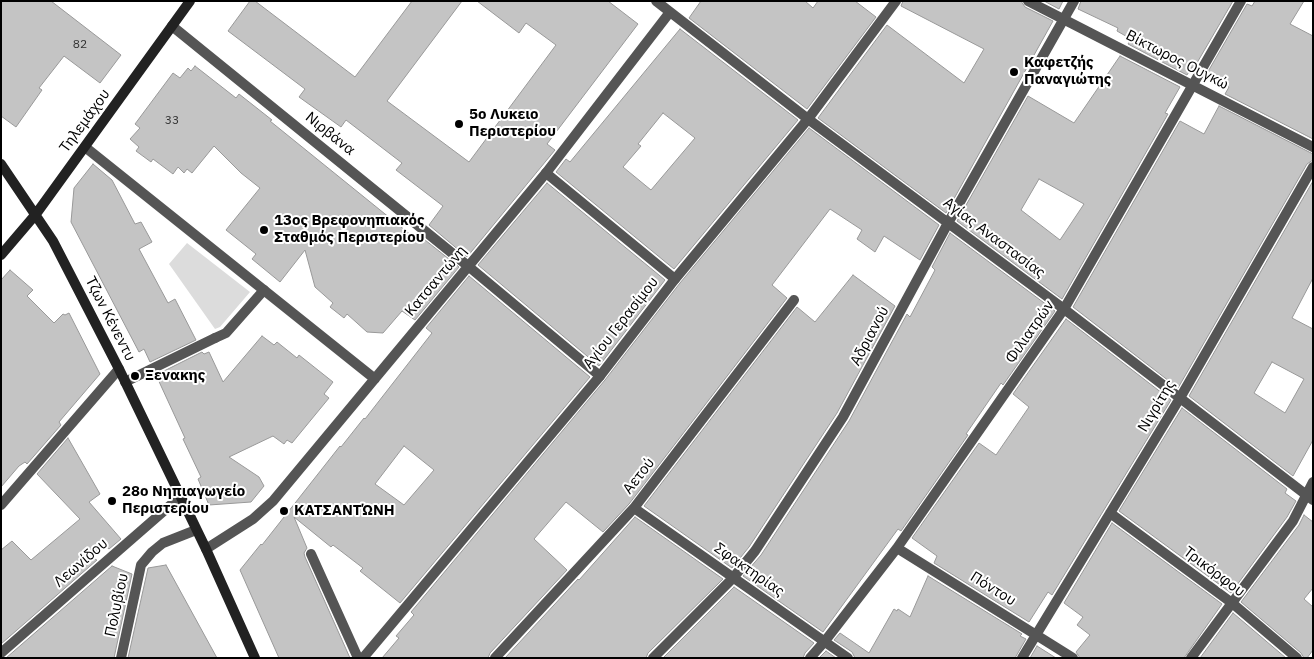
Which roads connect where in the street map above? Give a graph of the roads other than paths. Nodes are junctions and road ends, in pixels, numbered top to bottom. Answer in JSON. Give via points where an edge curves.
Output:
{"nodes":[{"id":1,"x":190,"y":1,"type":"edge"},
{"id":2,"x":656,"y":1,"type":"edge"},
{"id":3,"x":896,"y":1,"type":"edge"},
{"id":4,"x":1028,"y":1,"type":"edge"},
{"id":5,"x":1074,"y":1,"type":"edge"},
{"id":6,"x":1241,"y":1,"type":"edge"},
{"id":7,"x":670,"y":12,"type":"junction"},
{"id":8,"x":1064,"y":19,"type":"junction"},
{"id":9,"x":172,"y":26,"type":"junction"},
{"id":10,"x":1193,"y":85,"type":"junction"},
{"id":11,"x":808,"y":119,"type":"junction"},
{"id":12,"x":85,"y":147,"type":"junction"},
{"id":13,"x":1313,"y":147,"type":"edge"},
{"id":14,"x":1,"y":164,"type":"edge"},
{"id":15,"x":1313,"y":167,"type":"edge"},
{"id":16,"x":546,"y":173,"type":"junction"},
{"id":17,"x":36,"y":214,"type":"junction"},
{"id":18,"x":948,"y":222,"type":"junction"},
{"id":19,"x":1,"y":256,"type":"edge"},
{"id":20,"x":468,"y":266,"type":"junction"},
{"id":21,"x":675,"y":279,"type":"junction"},
{"id":22,"x":264,"y":290,"type":"junction"},
{"id":23,"x":794,"y":300,"type":"dead end"},
{"id":24,"x":1064,"y":309,"type":"junction"},
{"id":25,"x":119,"y":369,"type":"junction"},
{"id":26,"x":600,"y":376,"type":"junction"},
{"id":27,"x":375,"y":378,"type":"junction"},
{"id":28,"x":125,"y":382,"type":"junction"},
{"id":29,"x":1180,"y":398,"type":"junction"},
{"id":30,"x":1313,"y":482,"type":"edge"},
{"id":31,"x":180,"y":496,"type":"junction"},
{"id":32,"x":1309,"y":497,"type":"edge"},
{"id":33,"x":1,"y":505,"type":"edge"},
{"id":34,"x":634,"y":508,"type":"junction"},
{"id":35,"x":1110,"y":513,"type":"junction"},
{"id":36,"x":196,"y":530,"type":"junction"},
{"id":37,"x":897,"y":548,"type":"junction"},
{"id":38,"x":206,"y":549,"type":"junction"},
{"id":39,"x":311,"y":554,"type":"dead end"},
{"id":40,"x":733,"y":578,"type":"junction"},
{"id":41,"x":1232,"y":603,"type":"junction"},
{"id":42,"x":1036,"y":633,"type":"junction"},
{"id":43,"x":825,"y":641,"type":"junction"},
{"id":44,"x":1,"y":653,"type":"edge"},
{"id":45,"x":253,"y":656,"type":"edge"},
{"id":46,"x":122,"y":658,"type":"edge"},
{"id":47,"x":358,"y":658,"type":"edge"},
{"id":48,"x":362,"y":658,"type":"edge"},
{"id":49,"x":495,"y":658,"type":"edge"},
{"id":50,"x":653,"y":658,"type":"edge"},
{"id":51,"x":810,"y":658,"type":"edge"},
{"id":52,"x":848,"y":658,"type":"edge"},
{"id":53,"x":1022,"y":658,"type":"edge"},
{"id":54,"x":1073,"y":658,"type":"edge"},
{"id":55,"x":1190,"y":658,"type":"edge"},
{"id":56,"x":1297,"y":658,"type":"edge"}],
"edges":[{"from":1,"to":9,"type":"street","name":"Τηλεμάχου"},
{"from":2,"to":7,"type":"street","name":"Αγίας Αναστασίας"},
{"from":3,"to":11,"type":"street","name":"Αγίου Γερασίμου"},
{"from":4,"to":8,"type":"street","name":"Βίκτωρος Ουγκώ"},
{"from":5,"to":8,"type":"street","name":"Αδριανού"},
{"from":6,"to":10,"type":"street","name":"Φιλιατρών"},
{"from":7,"to":11,"type":"street","name":"Αγίας Αναστασίας"},
{"from":7,"to":16,"type":"street","name":"Κατσαντώνη"},
{"from":8,"to":10,"type":"street","name":"Βίκτωρος Ουγκώ"},
{"from":8,"to":18,"type":"street","name":"Αδριανού"},
{"from":9,"to":12,"type":"street","name":"Τηλεμάχου"},
{"from":9,"to":20,"type":"street","name":"Νιρβάνα"},
{"from":10,"to":13,"type":"street","name":"Βίκτωρος Ουγκώ"},
{"from":10,"to":24,"type":"street","name":"Φιλιατρών"},
{"from":11,"to":18,"type":"street","name":"Αγίας Αναστασίας"},
{"from":11,"to":21,"type":"street","name":"Αγίου Γερασίμου"},
{"from":12,"to":17,"type":"street","name":"Τηλεμάχου"},
{"from":12,"to":22,"type":"street"},
{"from":14,"to":17,"type":"street","name":"Τζων Κένεντυ"},
{"from":15,"to":29,"type":"street","name":"Νιγρίτης"},
{"from":16,"to":20,"type":"street","name":"Κατσαντώνη"},
{"from":16,"to":21,"type":"street"},
{"from":17,"to":19,"type":"street","name":"Τηλεμάχου"},
{"from":17,"to":25,"type":"street","name":"Τζων Κένεντυ"},
{"from":18,"to":24,"type":"street","name":"Αγίας Αναστασίας"},
{"from":18,"to":40,"type":"street","name":"Αδριανού","via":[[843,417],[755,551]]},
{"from":20,"to":26,"type":"street","name":"Νιρβάνα"},
{"from":20,"to":27,"type":"street","name":"Κατσαντώνη"},
{"from":21,"to":26,"type":"street","name":"Αγίου Γερασίμου"},
{"from":22,"to":27,"type":"street"},
{"from":22,"to":28,"type":"street","via":[[226,333]]},
{"from":23,"to":34,"type":"street","name":"Αετού"},
{"from":24,"to":29,"type":"street","name":"Αγίας Αναστασίας"},
{"from":24,"to":37,"type":"street","name":"Φιλιατρών"},
{"from":25,"to":28,"type":"street","name":"Τζων Κένεντυ"},
{"from":25,"to":33,"type":"street"},
{"from":26,"to":48,"type":"street","name":"Αγίου Γερασίμου"},
{"from":27,"to":38,"type":"street","name":"Κατσαντώνη","via":[[273,501],[253,519]]},
{"from":28,"to":31,"type":"street","name":"Τζων Κένεντυ"},
{"from":29,"to":32,"type":"street","name":"Αγίας Αναστασίας"},
{"from":29,"to":35,"type":"street","name":"Νιγρίτης"},
{"from":30,"to":32,"type":"street"},
{"from":31,"to":36,"type":"street","name":"Τζων Κένεντυ"},
{"from":31,"to":44,"type":"street","name":"Λεωνίδου"},
{"from":32,"to":41,"type":"street"},
{"from":34,"to":40,"type":"street","name":"Σφακτηρίας"},
{"from":34,"to":49,"type":"street","name":"Αετού"},
{"from":35,"to":41,"type":"street","name":"Τρικόρφου"},
{"from":35,"to":42,"type":"street","name":"Νιγρίτης"},
{"from":36,"to":38,"type":"street","name":"Τζων Κένεντυ"},
{"from":36,"to":46,"type":"street","name":"Πολυβίου","via":[[163,543],[141,565]]},
{"from":37,"to":42,"type":"street","name":"Πόντου"},
{"from":37,"to":43,"type":"street","name":"Φιλιατρών"},
{"from":38,"to":45,"type":"street","name":"Τζων Κένεντυ"},
{"from":39,"to":47,"type":"street"},
{"from":40,"to":43,"type":"street","name":"Σφακτηρίας"},
{"from":40,"to":50,"type":"street","name":"Αδριανού"},
{"from":41,"to":55,"type":"street"},
{"from":41,"to":56,"type":"street","name":"Τρικόρφου"},
{"from":42,"to":53,"type":"street","name":"Νιγρίτης"},
{"from":42,"to":54,"type":"street","name":"Πόντου"},
{"from":43,"to":51,"type":"street","name":"Φιλιατρών"},
{"from":43,"to":52,"type":"street","name":"Σφακτηρίας"}]}
